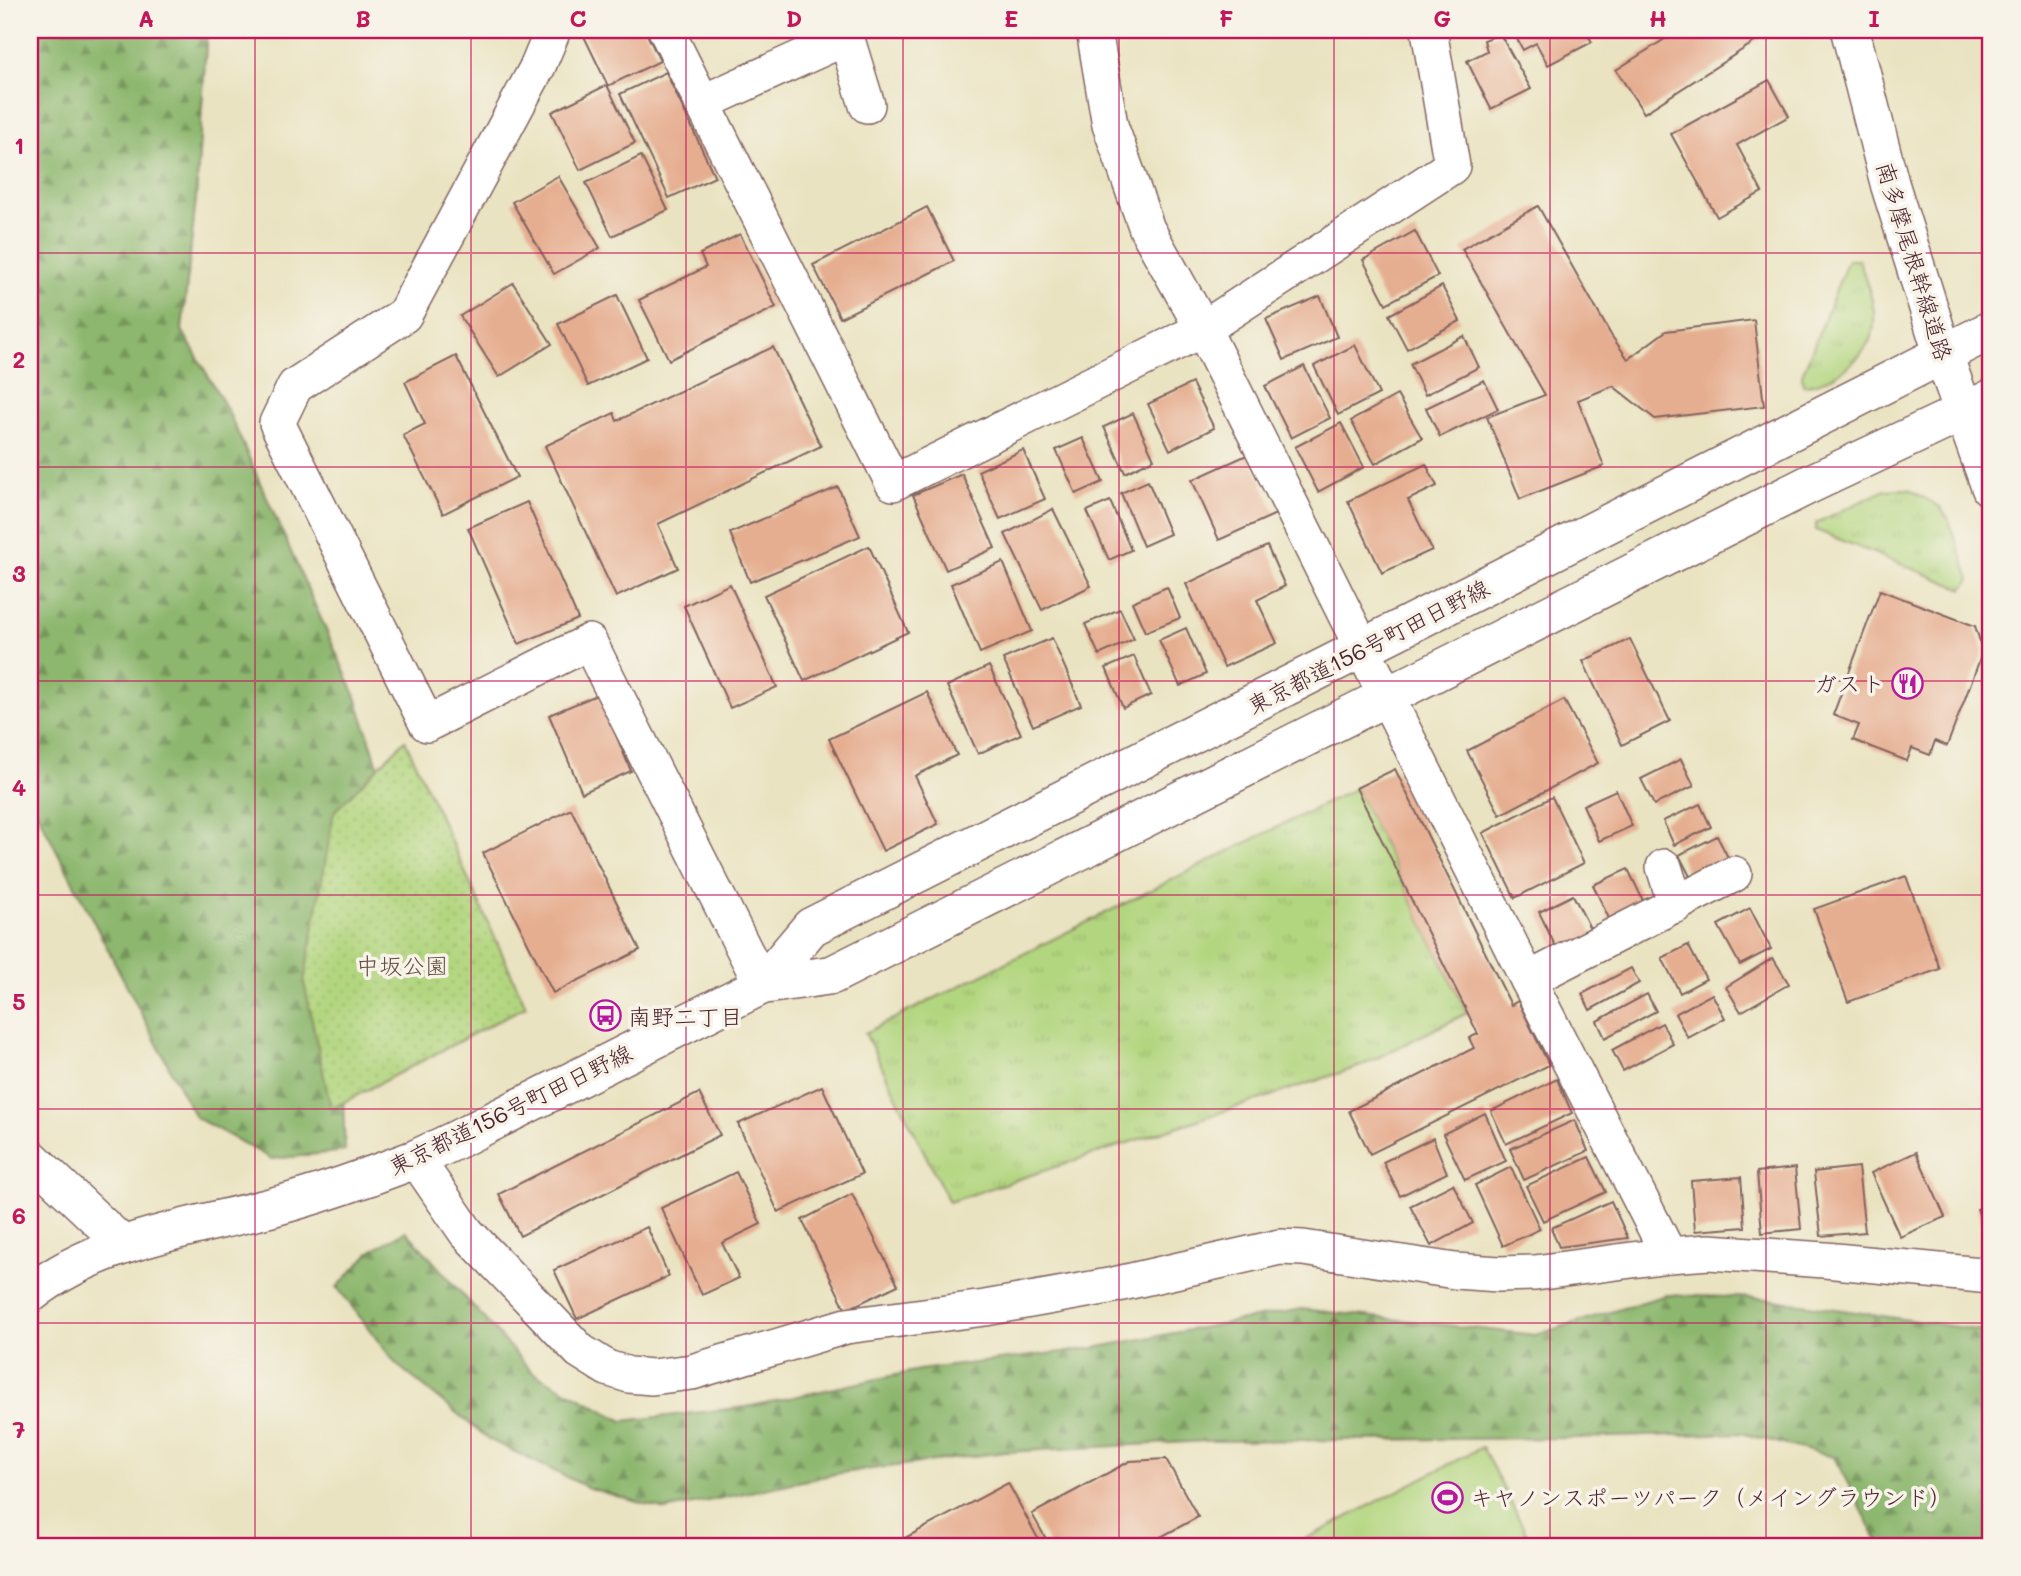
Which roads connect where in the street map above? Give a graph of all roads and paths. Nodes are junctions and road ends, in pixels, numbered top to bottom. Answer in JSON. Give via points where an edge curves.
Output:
{"nodes":[{"id":1,"x":553,"y":30,"type":"edge"},
{"id":2,"x":666,"y":30,"type":"edge"},
{"id":3,"x":1094,"y":30,"type":"edge"},
{"id":4,"x":1429,"y":30,"type":"edge"},
{"id":5,"x":1850,"y":30,"type":"edge"},
{"id":6,"x":846,"y":34,"type":"edge"},
{"id":7,"x":702,"y":103,"type":"junction"},
{"id":8,"x":867,"y":106,"type":"dead end"},
{"id":9,"x":1203,"y":329,"type":"junction"},
{"id":10,"x":1991,"y":330,"type":"edge"},
{"id":11,"x":1943,"y":354,"type":"junction"},
{"id":12,"x":1977,"y":405,"type":"edge"},
{"id":13,"x":1991,"y":488,"type":"edge"},
{"id":14,"x":1363,"y":649,"type":"junction"},
{"id":15,"x":1387,"y":696,"type":"junction"},
{"id":16,"x":1664,"y":867,"type":"dead end"},
{"id":17,"x":1734,"y":874,"type":"dead end"},
{"id":18,"x":1676,"y":905,"type":"junction"},
{"id":19,"x":1528,"y":980,"type":"junction"},
{"id":20,"x":762,"y":985,"type":"junction"},
{"id":21,"x":30,"y":1156,"type":"edge"},
{"id":22,"x":415,"y":1159,"type":"junction"},
{"id":23,"x":125,"y":1246,"type":"junction"},
{"id":24,"x":1669,"y":1255,"type":"junction"},
{"id":25,"x":1991,"y":1276,"type":"edge"},
{"id":26,"x":30,"y":1294,"type":"edge"}],
"edges":[{"from":1,"to":20,"type":"street","via":[[404,315],[295,386],[277,423],[427,724],[589,642]]},
{"from":2,"to":7,"type":"street"},
{"from":3,"to":9,"type":"street","via":[[1110,125],[1147,229]]},
{"from":4,"to":9,"type":"street","via":[[1452,166]]},
{"from":5,"to":11,"type":"main road","name":"南多摩尾根幹線道路","via":[[1890,185]]},
{"from":6,"to":7,"type":"street"},
{"from":6,"to":8,"type":"street"},
{"from":7,"to":9,"type":"street","via":[[893,483]]},
{"from":9,"to":14,"type":"street"},
{"from":10,"to":11,"type":"main road","name":"東京都道156号町田日野線"},
{"from":11,"to":12,"type":"main road","name":"南多摩尾根幹線道路"},
{"from":11,"to":14,"type":"main road","name":"東京都道156号町田日野線"},
{"from":12,"to":13,"type":"main road","name":"南多摩尾根幹線道路"},
{"from":12,"to":15,"type":"main road","name":"東京都道156号町田日野線"},
{"from":14,"to":15,"type":"street"},
{"from":14,"to":20,"type":"main road","name":"東京都道156号町田日野線","via":[[811,926]]},
{"from":15,"to":19,"type":"street"},
{"from":15,"to":20,"type":"main road","name":"東京都道156号町田日野線","via":[[832,975]]},
{"from":16,"to":18,"type":"street"},
{"from":17,"to":18,"type":"street"},
{"from":18,"to":19,"type":"street"},
{"from":19,"to":24,"type":"street"},
{"from":20,"to":22,"type":"main road","name":"東京都道156号町田日野線"},
{"from":21,"to":23,"type":"street"},
{"from":22,"to":23,"type":"main road","name":"東京都道156号町田日野線","via":[[296,1200]]},
{"from":22,"to":24,"type":"street","via":[[466,1233],[580,1351],[607,1368],[652,1377],[692,1372],[846,1326],[1109,1286],[1280,1247],[1499,1275]]},
{"from":23,"to":26,"type":"main road","name":"東京都道156号町田日野線","via":[[73,1267]]},
{"from":24,"to":25,"type":"street","via":[[1709,1252]]}]}
